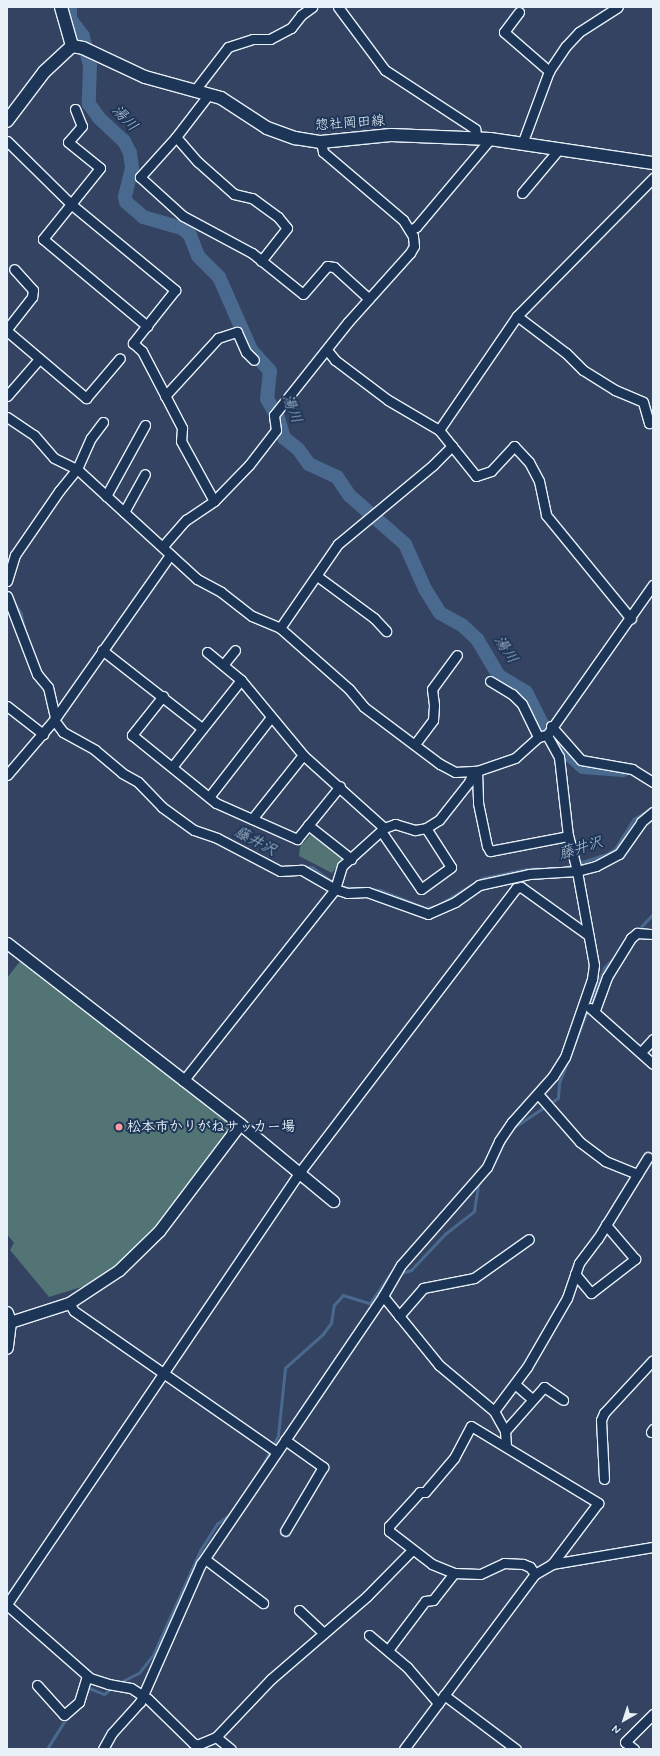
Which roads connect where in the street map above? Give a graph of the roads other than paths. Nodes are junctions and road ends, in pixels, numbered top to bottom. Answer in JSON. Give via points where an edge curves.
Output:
{"nodes":[{"id":1,"x":312,"y":7,"type":"edge"},
{"id":2,"x":338,"y":7,"type":"edge"},
{"id":3,"x":618,"y":7,"type":"edge"},
{"id":4,"x":59,"y":8,"type":"edge"},
{"id":5,"x":520,"y":12,"type":"dead end"},
{"id":6,"x":72,"y":46,"type":"junction"},
{"id":7,"x":549,"y":71,"type":"junction"},
{"id":8,"x":195,"y":90,"type":"junction"},
{"id":9,"x":209,"y":94,"type":"junction"},
{"id":10,"x":76,"y":109,"type":"dead end"},
{"id":11,"x":7,"y":120,"type":"edge"},
{"id":12,"x":176,"y":137,"type":"junction"},
{"id":13,"x":483,"y":139,"type":"junction"},
{"id":14,"x":7,"y":141,"type":"edge"},
{"id":15,"x":321,"y":142,"type":"junction"},
{"id":16,"x":522,"y":144,"type":"junction"},
{"id":17,"x":559,"y":149,"type":"junction"},
{"id":18,"x":653,"y":163,"type":"edge"},
{"id":19,"x":653,"y":178,"type":"edge"},
{"id":20,"x":522,"y":193,"type":"dead end"},
{"id":21,"x":72,"y":205,"type":"junction"},
{"id":22,"x":410,"y":230,"type":"junction"},
{"id":23,"x":261,"y":261,"type":"junction"},
{"id":24,"x":14,"y":270,"type":"dead end"},
{"id":25,"x":369,"y":299,"type":"junction"},
{"id":26,"x":517,"y":316,"type":"junction"},
{"id":27,"x":147,"y":326,"type":"junction"},
{"id":28,"x":7,"y":330,"type":"edge"},
{"id":29,"x":327,"y":350,"type":"junction"},
{"id":30,"x":120,"y":358,"type":"dead end"},
{"id":31,"x":39,"y":359,"type":"junction"},
{"id":32,"x":254,"y":360,"type":"dead end"},
{"id":33,"x":7,"y":396,"type":"edge"},
{"id":34,"x":165,"y":396,"type":"junction"},
{"id":35,"x":7,"y":417,"type":"edge"},
{"id":36,"x":103,"y":422,"type":"dead end"},
{"id":37,"x":653,"y":422,"type":"edge"},
{"id":38,"x":144,"y":425,"type":"dead end"},
{"id":39,"x":439,"y":430,"type":"junction"},
{"id":40,"x":452,"y":446,"type":"junction"},
{"id":41,"x":78,"y":469,"type":"junction"},
{"id":42,"x":145,"y":474,"type":"dead end"},
{"id":43,"x":106,"y":496,"type":"junction"},
{"id":44,"x":214,"y":501,"type":"junction"},
{"id":45,"x":124,"y":512,"type":"junction"},
{"id":46,"x":163,"y":546,"type":"junction"},
{"id":47,"x":170,"y":555,"type":"junction"},
{"id":48,"x":317,"y":576,"type":"junction"},
{"id":49,"x":7,"y":581,"type":"edge"},
{"id":50,"x":653,"y":585,"type":"edge"},
{"id":51,"x":7,"y":596,"type":"edge"},
{"id":52,"x":631,"y":619,"type":"junction"},
{"id":53,"x":280,"y":628,"type":"junction"},
{"id":54,"x":386,"y":631,"type":"dead end"},
{"id":55,"x":102,"y":650,"type":"junction"},
{"id":56,"x":235,"y":650,"type":"dead end"},
{"id":57,"x":207,"y":652,"type":"dead end"},
{"id":58,"x":456,"y":655,"type":"dead end"},
{"id":59,"x":223,"y":665,"type":"junction"},
{"id":60,"x":241,"y":680,"type":"junction"},
{"id":61,"x":490,"y":680,"type":"dead end"},
{"id":62,"x":162,"y":696,"type":"junction"},
{"id":63,"x":7,"y":706,"type":"edge"},
{"id":64,"x":271,"y":717,"type":"junction"},
{"id":65,"x":55,"y":719,"type":"junction"},
{"id":66,"x":551,"y":726,"type":"junction"},
{"id":67,"x":202,"y":728,"type":"junction"},
{"id":68,"x":43,"y":734,"type":"junction"},
{"id":69,"x":542,"y":736,"type":"junction"},
{"id":70,"x":415,"y":744,"type":"junction"},
{"id":71,"x":303,"y":755,"type":"junction"},
{"id":72,"x":172,"y":767,"type":"junction"},
{"id":73,"x":475,"y":772,"type":"junction"},
{"id":74,"x":7,"y":775,"type":"edge"},
{"id":75,"x":653,"y":782,"type":"edge"},
{"id":76,"x":340,"y":786,"type":"junction"},
{"id":77,"x":209,"y":797,"type":"junction"},
{"id":78,"x":653,"y":812,"type":"edge"},
{"id":79,"x":252,"y":819,"type":"junction"},
{"id":80,"x":308,"y":825,"type":"junction"},
{"id":81,"x":426,"y":828,"type":"junction"},
{"id":82,"x":382,"y":830,"type":"junction"},
{"id":83,"x":568,"y":836,"type":"junction"},
{"id":84,"x":351,"y":859,"type":"junction"},
{"id":85,"x":577,"y":871,"type":"junction"},
{"id":86,"x":336,"y":885,"type":"junction"},
{"id":87,"x":653,"y":934,"type":"edge"},
{"id":88,"x":588,"y":935,"type":"junction"},
{"id":89,"x":7,"y":943,"type":"edge"},
{"id":90,"x":584,"y":1005,"type":"junction"},
{"id":91,"x":595,"y":1010,"type":"junction"},
{"id":92,"x":653,"y":1039,"type":"edge"},
{"id":93,"x":641,"y":1052,"type":"junction"},
{"id":94,"x":653,"y":1064,"type":"edge"},
{"id":95,"x":183,"y":1081,"type":"junction"},
{"id":96,"x":538,"y":1094,"type":"junction"},
{"id":97,"x":240,"y":1124,"type":"junction"},
{"id":98,"x":648,"y":1157,"type":"dead end"},
{"id":99,"x":299,"y":1173,"type":"junction"},
{"id":100,"x":637,"y":1174,"type":"junction"},
{"id":101,"x":333,"y":1200,"type":"dead end"},
{"id":102,"x":606,"y":1225,"type":"junction"},
{"id":103,"x":529,"y":1240,"type":"dead end"},
{"id":104,"x":575,"y":1274,"type":"junction"},
{"id":105,"x":384,"y":1296,"type":"junction"},
{"id":106,"x":69,"y":1303,"type":"junction"},
{"id":107,"x":399,"y":1316,"type":"junction"},
{"id":108,"x":8,"y":1318,"type":"edge"},
{"id":109,"x":7,"y":1348,"type":"edge"},
{"id":110,"x":653,"y":1360,"type":"edge"},
{"id":111,"x":164,"y":1374,"type":"junction"},
{"id":112,"x":516,"y":1385,"type":"junction"},
{"id":113,"x":532,"y":1399,"type":"junction"},
{"id":114,"x":563,"y":1400,"type":"dead end"},
{"id":115,"x":494,"y":1411,"type":"junction"},
{"id":116,"x":505,"y":1431,"type":"junction"},
{"id":117,"x":285,"y":1440,"type":"junction"},
{"id":118,"x":506,"y":1445,"type":"junction"},
{"id":119,"x":277,"y":1452,"type":"junction"},
{"id":120,"x":604,"y":1479,"type":"dead end"},
{"id":121,"x":285,"y":1531,"type":"dead end"},
{"id":122,"x":653,"y":1548,"type":"edge"},
{"id":123,"x":412,"y":1550,"type":"junction"},
{"id":124,"x":205,"y":1559,"type":"junction"},
{"id":125,"x":552,"y":1564,"type":"junction"},
{"id":126,"x":454,"y":1572,"type":"junction"},
{"id":127,"x":535,"y":1574,"type":"junction"},
{"id":128,"x":264,"y":1603,"type":"dead end"},
{"id":129,"x":7,"y":1605,"type":"edge"},
{"id":130,"x":299,"y":1610,"type":"dead end"},
{"id":131,"x":324,"y":1633,"type":"junction"},
{"id":132,"x":369,"y":1635,"type":"dead end"},
{"id":133,"x":388,"y":1650,"type":"junction"},
{"id":134,"x":87,"y":1676,"type":"junction"},
{"id":135,"x":37,"y":1685,"type":"dead end"},
{"id":136,"x":142,"y":1695,"type":"junction"},
{"id":137,"x":444,"y":1695,"type":"junction"},
{"id":138,"x":438,"y":1703,"type":"junction"},
{"id":139,"x":653,"y":1714,"type":"edge"},
{"id":140,"x":216,"y":1737,"type":"junction"},
{"id":141,"x":103,"y":1749,"type":"edge"},
{"id":142,"x":231,"y":1749,"type":"edge"},
{"id":143,"x":404,"y":1749,"type":"edge"},
{"id":144,"x":516,"y":1749,"type":"edge"},
{"id":145,"x":634,"y":1749,"type":"edge"}],
"edges":[{"from":1,"to":8,"type":"street","via":[[291,28],[270,39],[253,39],[228,47]]},
{"from":2,"to":13,"type":"street","via":[[385,70],[475,129]]},
{"from":3,"to":7,"type":"street","via":[[579,32]]},
{"from":4,"to":6,"type":"main road"},
{"from":5,"to":7,"type":"street","via":[[504,32]]},
{"from":6,"to":8,"type":"main road","name":"惣社岡田線","via":[[83,48],[145,77]]},
{"from":6,"to":11,"type":"main road","via":[[60,54],[44,72]]},
{"from":7,"to":16,"type":"street"},
{"from":8,"to":9,"type":"main road","name":"惣社岡田線"},
{"from":9,"to":12,"type":"street"},
{"from":9,"to":15,"type":"main road","name":"惣社岡田線","via":[[232,104],[279,134]]},
{"from":10,"to":21,"type":"street","via":[[82,126],[68,142],[100,168]]},
{"from":12,"to":23,"type":"street","via":[[198,162],[234,194],[252,198],[278,217],[287,228]]},
{"from":12,"to":23,"type":"street","via":[[140,177],[183,216]]},
{"from":13,"to":15,"type":"main road","name":"惣社岡田線","via":[[391,135]]},
{"from":13,"to":16,"type":"main road","name":"惣社岡田線"},
{"from":13,"to":22,"type":"street","via":[[416,227]]},
{"from":14,"to":21,"type":"street"},
{"from":15,"to":22,"type":"street","via":[[323,152],[403,220]]},
{"from":16,"to":17,"type":"main road","name":"惣社岡田線"},
{"from":17,"to":18,"type":"main road","name":"惣社岡田線"},
{"from":17,"to":20,"type":"street"},
{"from":19,"to":26,"type":"street"},
{"from":21,"to":27,"type":"street","via":[[175,290]]},
{"from":21,"to":27,"type":"street","via":[[43,240]]},
{"from":22,"to":25,"type":"street","via":[[414,246],[410,253]]},
{"from":23,"to":25,"type":"street","via":[[303,294],[327,266],[334,267]]},
{"from":24,"to":28,"type":"street","via":[[33,290],[32,297]]},
{"from":25,"to":29,"type":"street"},
{"from":26,"to":37,"type":"street","via":[[566,353],[588,374],[643,402],[649,424]]},
{"from":26,"to":39,"type":"street"},
{"from":27,"to":34,"type":"street","via":[[133,343],[142,351]]},
{"from":28,"to":31,"type":"street"},
{"from":29,"to":39,"type":"street","via":[[335,360],[388,400],[408,409]]},
{"from":29,"to":44,"type":"street","via":[[274,415],[276,430],[262,449]]},
{"from":30,"to":31,"type":"street","via":[[86,398]]},
{"from":31,"to":33,"type":"street"},
{"from":32,"to":34,"type":"street","via":[[246,352],[237,332],[218,338]]},
{"from":34,"to":44,"type":"street","via":[[182,428],[181,441]]},
{"from":35,"to":41,"type":"street","via":[[34,435],[54,458]]},
{"from":36,"to":41,"type":"street","via":[[91,438]]},
{"from":38,"to":43,"type":"street"},
{"from":39,"to":40,"type":"street"},
{"from":40,"to":48,"type":"street","via":[[338,544]]},
{"from":40,"to":52,"type":"street","via":[[476,476],[491,471],[514,446],[529,462],[539,481],[546,515]]},
{"from":41,"to":43,"type":"street"},
{"from":41,"to":49,"type":"street","via":[[59,491],[15,556]]},
{"from":42,"to":45,"type":"street"},
{"from":43,"to":45,"type":"street"},
{"from":44,"to":46,"type":"street","via":[[186,520]]},
{"from":45,"to":46,"type":"street"},
{"from":46,"to":47,"type":"street"},
{"from":47,"to":53,"type":"street","via":[[197,579],[221,592],[252,616]]},
{"from":47,"to":55,"type":"street"},
{"from":48,"to":53,"type":"street"},
{"from":48,"to":54,"type":"street","via":[[374,618]]},
{"from":50,"to":52,"type":"street"},
{"from":51,"to":65,"type":"street","via":[[37,674],[48,687]]},
{"from":52,"to":66,"type":"street"},
{"from":53,"to":70,"type":"street","via":[[350,689],[364,707]]},
{"from":55,"to":62,"type":"street"},
{"from":55,"to":65,"type":"street"},
{"from":56,"to":59,"type":"street"},
{"from":57,"to":59,"type":"street"},
{"from":58,"to":70,"type":"street","via":[[432,689],[433,720]]},
{"from":59,"to":60,"type":"street"},
{"from":60,"to":64,"type":"street"},
{"from":60,"to":67,"type":"street"},
{"from":61,"to":69,"type":"street","via":[[522,704]]},
{"from":62,"to":67,"type":"street"},
{"from":62,"to":72,"type":"street","via":[[132,735]]},
{"from":63,"to":68,"type":"street"},
{"from":64,"to":71,"type":"street"},
{"from":64,"to":77,"type":"street"},
{"from":65,"to":68,"type":"street"},
{"from":65,"to":86,"type":"street","via":[[62,732],[95,750],[122,774],[138,782],[162,807],[194,830],[217,838],[280,871],[302,870]]},
{"from":66,"to":69,"type":"street"},
{"from":66,"to":75,"type":"street","via":[[581,760],[632,769]]},
{"from":67,"to":72,"type":"street"},
{"from":68,"to":74,"type":"street"},
{"from":69,"to":73,"type":"street","via":[[515,758]]},
{"from":69,"to":83,"type":"street","via":[[559,757]]},
{"from":70,"to":73,"type":"street","via":[[440,764],[455,772]]},
{"from":71,"to":76,"type":"street"},
{"from":71,"to":79,"type":"street"},
{"from":72,"to":77,"type":"street"},
{"from":73,"to":81,"type":"street","via":[[450,808],[439,820]]},
{"from":73,"to":83,"type":"street","via":[[478,803],[490,851]]},
{"from":76,"to":80,"type":"street"},
{"from":76,"to":82,"type":"street"},
{"from":77,"to":79,"type":"street","via":[[216,803]]},
{"from":78,"to":85,"type":"street","via":[[641,822],[619,854],[596,866]]},
{"from":79,"to":80,"type":"street","via":[[297,839]]},
{"from":80,"to":84,"type":"street"},
{"from":81,"to":82,"type":"street","via":[[414,830],[395,824]]},
{"from":81,"to":82,"type":"street","via":[[451,867],[421,889]]},
{"from":82,"to":84,"type":"street"},
{"from":83,"to":85,"type":"street"},
{"from":84,"to":86,"type":"street","via":[[342,866]]},
{"from":85,"to":86,"type":"street","via":[[529,874],[479,885],[455,902],[428,914],[367,892],[347,893]]},
{"from":85,"to":88,"type":"street"},
{"from":86,"to":95,"type":"street"},
{"from":87,"to":91,"type":"street","via":[[637,933],[631,938],[607,977]]},
{"from":88,"to":90,"type":"street","via":[[594,965]]},
{"from":88,"to":99,"type":"street","via":[[521,887],[516,888]]},
{"from":89,"to":95,"type":"street"},
{"from":90,"to":91,"type":"street"},
{"from":90,"to":96,"type":"street","via":[[565,1057]]},
{"from":91,"to":93,"type":"street"},
{"from":92,"to":93,"type":"street"},
{"from":93,"to":94,"type":"street"},
{"from":95,"to":97,"type":"street"},
{"from":96,"to":100,"type":"street","via":[[580,1142],[605,1161]]},
{"from":96,"to":105,"type":"street","via":[[512,1122],[499,1141],[487,1167],[401,1265]]},
{"from":97,"to":99,"type":"street"},
{"from":97,"to":106,"type":"street","via":[[159,1231],[119,1270]]},
{"from":98,"to":100,"type":"street"},
{"from":99,"to":101,"type":"street"},
{"from":99,"to":111,"type":"street"},
{"from":100,"to":102,"type":"street"},
{"from":102,"to":104,"type":"street","via":[[587,1249]]},
{"from":102,"to":104,"type":"street","via":[[635,1259],[591,1293]]},
{"from":103,"to":107,"type":"street","via":[[474,1278],[423,1288]]},
{"from":104,"to":112,"type":"street","via":[[567,1298]]},
{"from":105,"to":107,"type":"street"},
{"from":105,"to":117,"type":"street"},
{"from":106,"to":108,"type":"street"},
{"from":106,"to":111,"type":"street","via":[[74,1311]]},
{"from":107,"to":115,"type":"street","via":[[439,1365]]},
{"from":108,"to":109,"type":"main road"},
{"from":110,"to":120,"type":"street","via":[[604,1413],[601,1420]]},
{"from":111,"to":119,"type":"street"},
{"from":111,"to":129,"type":"street"},
{"from":112,"to":113,"type":"street"},
{"from":112,"to":115,"type":"street"},
{"from":113,"to":114,"type":"street","via":[[544,1387]]},
{"from":113,"to":116,"type":"street"},
{"from":115,"to":116,"type":"street"},
{"from":116,"to":118,"type":"street"},
{"from":117,"to":119,"type":"street"},
{"from":117,"to":121,"type":"street","via":[[323,1467]]},
{"from":118,"to":123,"type":"street","via":[[471,1426],[454,1458],[425,1492],[420,1492],[389,1526],[389,1531]]},
{"from":118,"to":125,"type":"street","via":[[598,1503]]},
{"from":119,"to":124,"type":"street"},
{"from":122,"to":125,"type":"street"},
{"from":123,"to":126,"type":"street","via":[[432,1564]]},
{"from":123,"to":131,"type":"street","via":[[367,1596]]},
{"from":124,"to":128,"type":"street"},
{"from":124,"to":136,"type":"street"},
{"from":125,"to":127,"type":"street"},
{"from":126,"to":127,"type":"street","via":[[480,1574],[504,1563],[530,1566]]},
{"from":126,"to":133,"type":"street","via":[[433,1600],[426,1601]]},
{"from":127,"to":137,"type":"street"},
{"from":129,"to":134,"type":"street"},
{"from":130,"to":131,"type":"street"},
{"from":131,"to":140,"type":"street","via":[[271,1679]]},
{"from":132,"to":133,"type":"street"},
{"from":133,"to":138,"type":"street","via":[[407,1667]]},
{"from":134,"to":135,"type":"street","via":[[80,1702],[64,1715]]},
{"from":134,"to":136,"type":"street","via":[[108,1684],[131,1688]]},
{"from":136,"to":140,"type":"street","via":[[193,1743]]},
{"from":136,"to":141,"type":"street","via":[[140,1702],[112,1733]]},
{"from":137,"to":138,"type":"street"},
{"from":137,"to":144,"type":"street"},
{"from":138,"to":143,"type":"street"},
{"from":139,"to":145,"type":"street","via":[[625,1742]]},
{"from":140,"to":142,"type":"street"}]}
